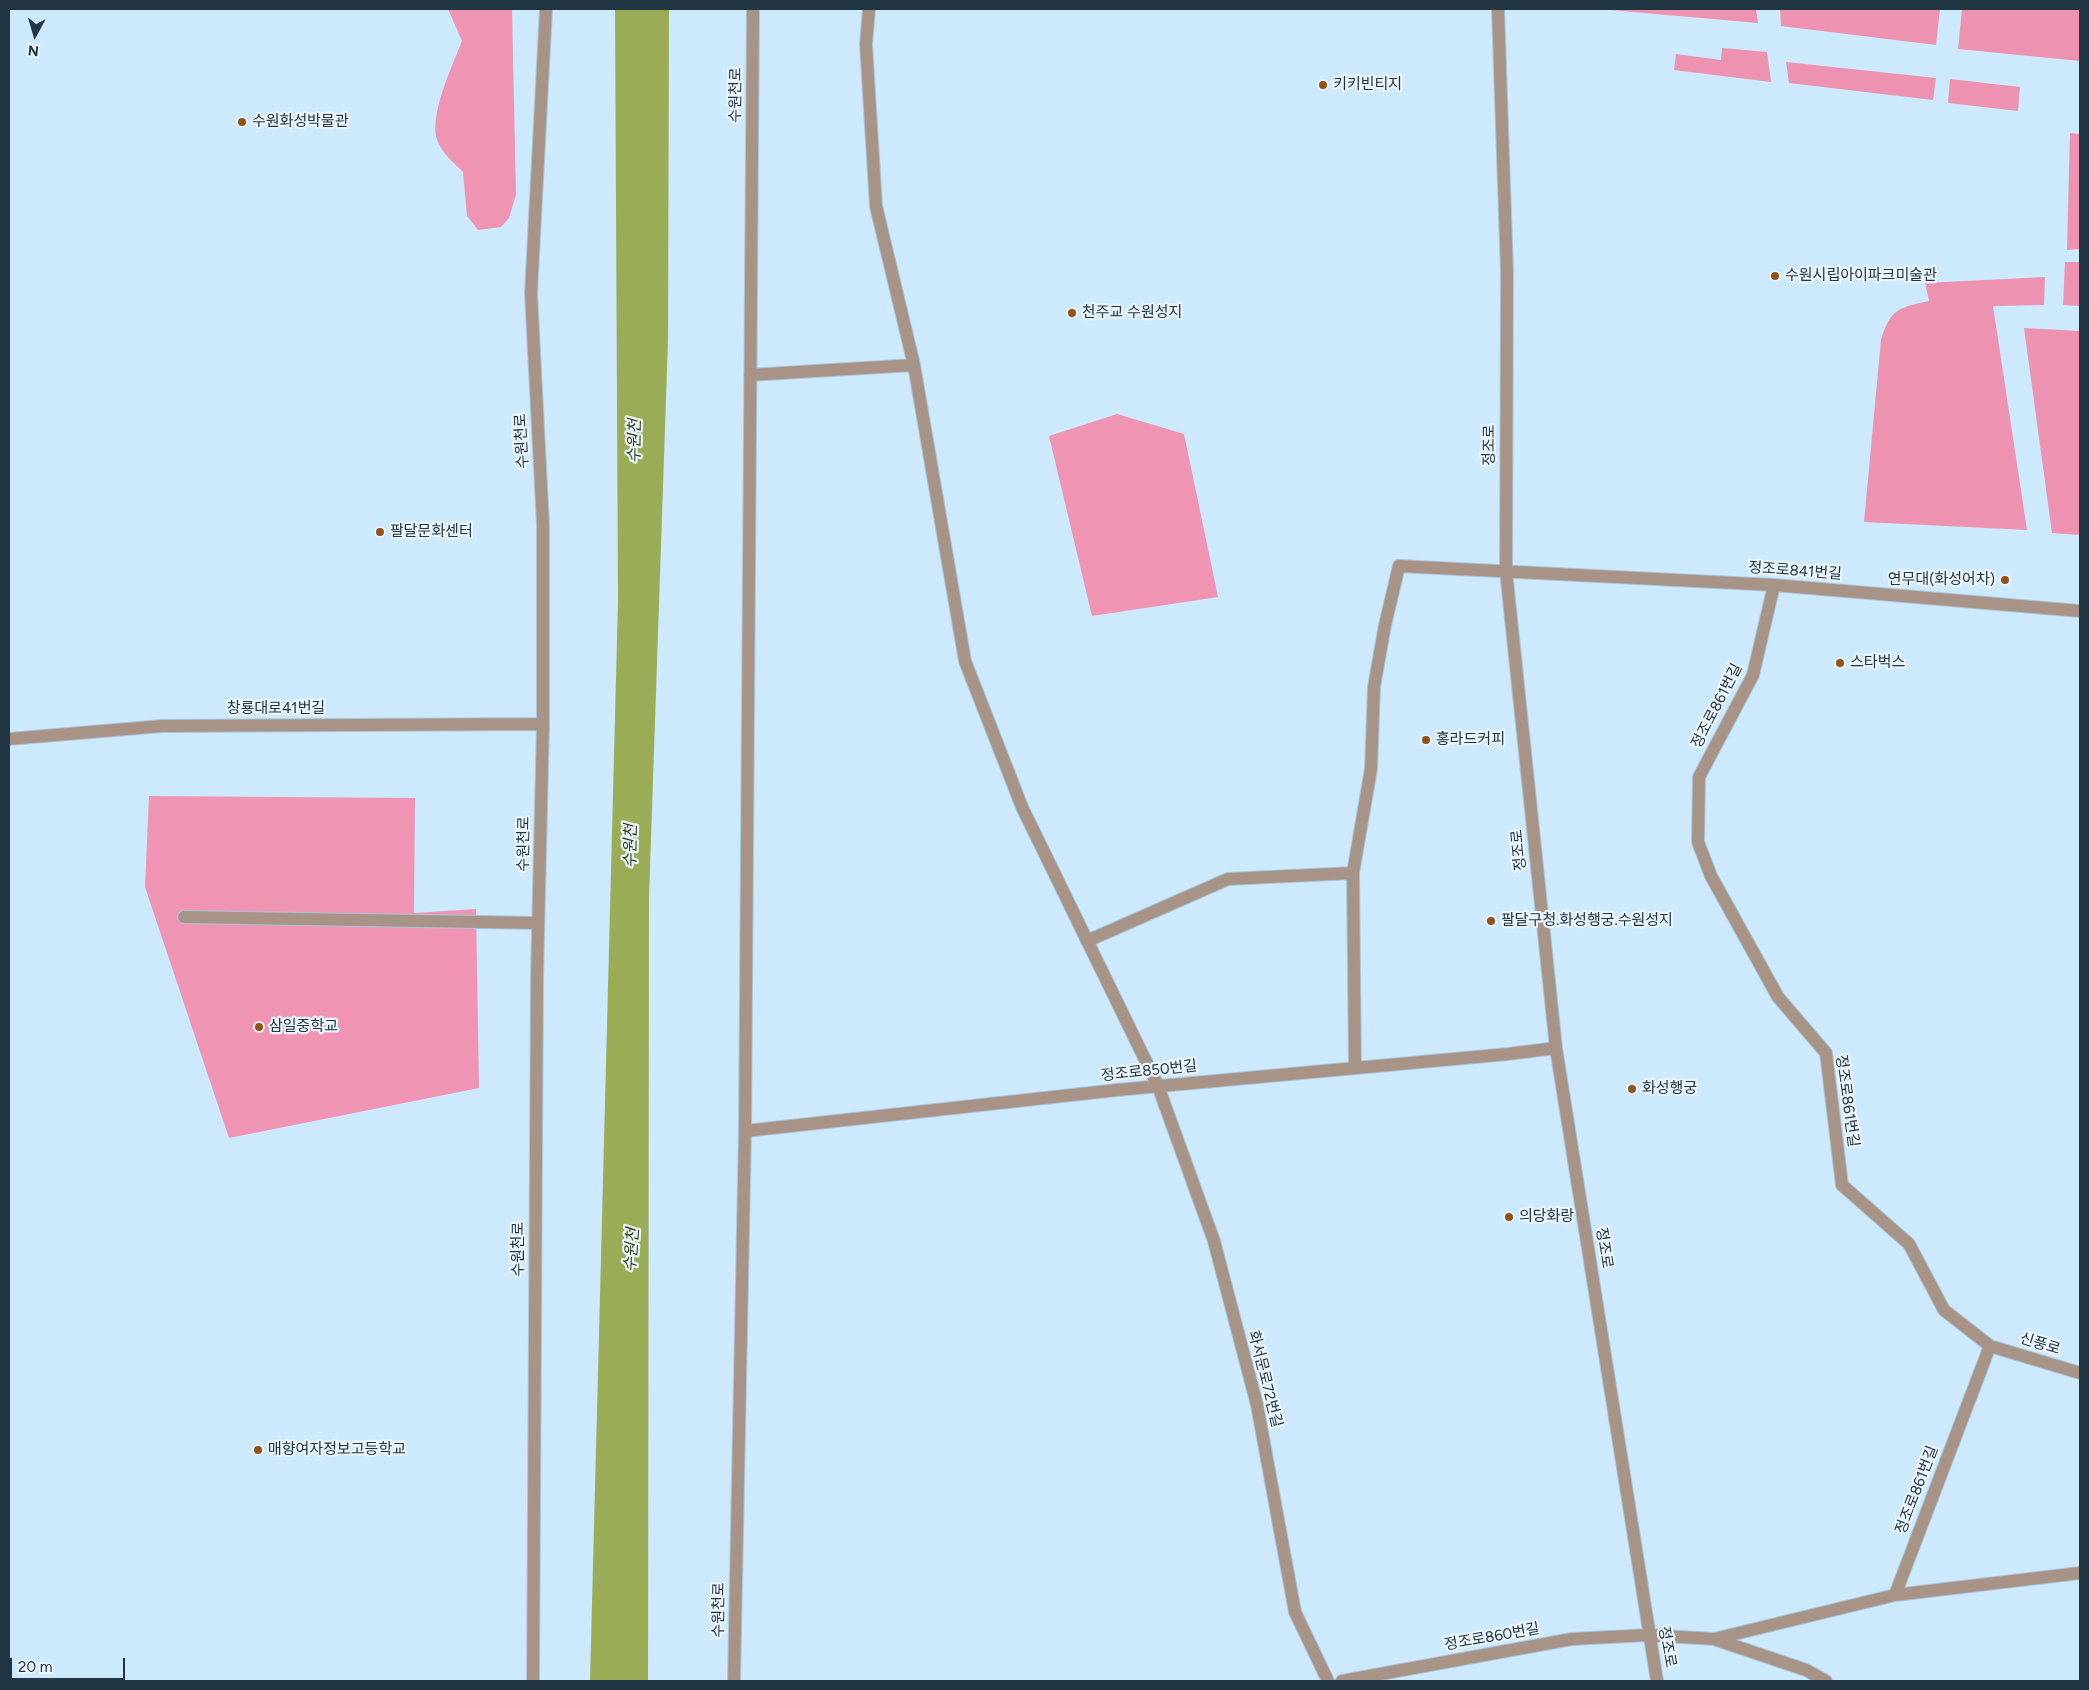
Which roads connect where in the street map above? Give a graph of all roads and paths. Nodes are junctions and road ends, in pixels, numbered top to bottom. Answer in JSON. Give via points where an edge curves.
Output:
{"nodes":[{"id":1,"x":546,"y":9,"type":"edge"},
{"id":2,"x":753,"y":9,"type":"edge"},
{"id":3,"x":869,"y":9,"type":"edge"},
{"id":4,"x":1498,"y":9,"type":"edge"},
{"id":5,"x":914,"y":365,"type":"junction"},
{"id":6,"x":750,"y":375,"type":"junction"},
{"id":7,"x":1506,"y":571,"type":"junction"},
{"id":8,"x":1774,"y":585,"type":"junction"},
{"id":9,"x":2080,"y":611,"type":"edge"},
{"id":10,"x":543,"y":724,"type":"junction"},
{"id":11,"x":9,"y":739,"type":"edge"},
{"id":12,"x":1353,"y":873,"type":"junction"},
{"id":13,"x":184,"y":917,"type":"dead end"},
{"id":14,"x":538,"y":923,"type":"junction"},
{"id":15,"x":1087,"y":941,"type":"junction"},
{"id":16,"x":1556,"y":1048,"type":"junction"},
{"id":17,"x":1355,"y":1068,"type":"junction"},
{"id":18,"x":1158,"y":1086,"type":"junction"},
{"id":19,"x":745,"y":1131,"type":"junction"},
{"id":20,"x":1990,"y":1346,"type":"junction"},
{"id":21,"x":2080,"y":1373,"type":"edge"},
{"id":22,"x":2080,"y":1573,"type":"edge"},
{"id":23,"x":1895,"y":1595,"type":"junction"},
{"id":24,"x":1648,"y":1635,"type":"junction"},
{"id":25,"x":1714,"y":1639,"type":"junction"},
{"id":26,"x":533,"y":1681,"type":"edge"},
{"id":27,"x":734,"y":1681,"type":"edge"},
{"id":28,"x":1328,"y":1681,"type":"edge"},
{"id":29,"x":1342,"y":1681,"type":"edge"},
{"id":30,"x":1657,"y":1681,"type":"edge"},
{"id":31,"x":1826,"y":1681,"type":"edge"}],
"edges":[{"from":1,"to":10,"type":"street","name":"수원천로","via":[[530,294],[543,525]]},
{"from":2,"to":6,"type":"street","name":"수원천로"},
{"from":3,"to":5,"type":"street","name":"화서문로72번길","via":[[866,44],[876,206]]},
{"from":4,"to":7,"type":"street","name":"정조로","via":[[1508,273]]},
{"from":5,"to":6,"type":"street"},
{"from":5,"to":15,"type":"street","name":"화서문로72번길","via":[[965,661],[1022,807]]},
{"from":6,"to":19,"type":"street","name":"수원천로"},
{"from":7,"to":8,"type":"street","name":"정조로841번길"},
{"from":7,"to":12,"type":"street","name":"정조로841번길","via":[[1399,566],[1384,625],[1374,687],[1371,770]]},
{"from":7,"to":16,"type":"street","name":"정조로"},
{"from":8,"to":9,"type":"street","name":"정조로841번길"},
{"from":8,"to":20,"type":"street","name":"정조로861번길","via":[[1753,675],[1699,777],[1698,842],[1711,876],[1778,997],[1826,1053],[1842,1185],[1909,1244],[1944,1310]]},
{"from":10,"to":11,"type":"street","name":"창룡대로41번길","via":[[162,726]]},
{"from":10,"to":14,"type":"street","name":"수원천로"},
{"from":12,"to":15,"type":"street","via":[[1228,879]]},
{"from":12,"to":17,"type":"street"},
{"from":13,"to":14,"type":"street"},
{"from":14,"to":26,"type":"street","name":"수원천로"},
{"from":15,"to":18,"type":"street","name":"화서문로72번길"},
{"from":16,"to":17,"type":"street","name":"정조로850번길"},
{"from":16,"to":24,"type":"street","name":"정조로"},
{"from":17,"to":18,"type":"street","name":"정조로850번길"},
{"from":18,"to":19,"type":"street","name":"정조로850번길"},
{"from":18,"to":28,"type":"street","name":"화서문로72번길","via":[[1214,1241],[1254,1395],[1295,1612]]},
{"from":19,"to":27,"type":"street","name":"수원천로"},
{"from":20,"to":21,"type":"street","name":"신풍로"},
{"from":20,"to":23,"type":"street","name":"정조로861번길"},
{"from":22,"to":23,"type":"street"},
{"from":23,"to":25,"type":"street"},
{"from":24,"to":25,"type":"street"},
{"from":24,"to":29,"type":"street","name":"정조로860번길","via":[[1572,1639]]},
{"from":24,"to":30,"type":"street","name":"정조로"},
{"from":25,"to":31,"type":"street","via":[[1806,1670]]}]}
